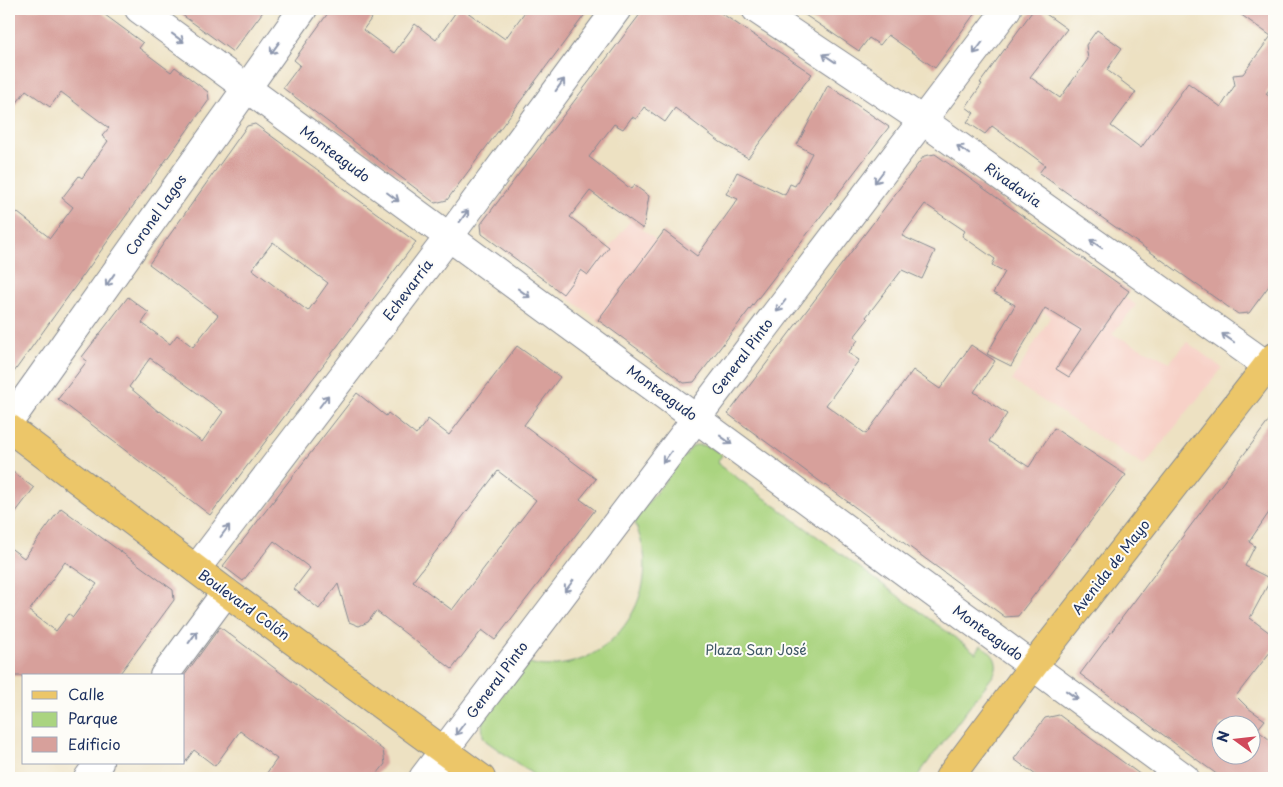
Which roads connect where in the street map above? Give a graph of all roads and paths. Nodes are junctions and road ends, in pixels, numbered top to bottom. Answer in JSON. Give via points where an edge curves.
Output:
{"nodes":[{"id":1,"x":139,"y":9,"type":"edge"},
{"id":2,"x":304,"y":9,"type":"edge"},
{"id":3,"x":617,"y":9,"type":"edge"},
{"id":4,"x":756,"y":9,"type":"edge"},
{"id":5,"x":1007,"y":9,"type":"edge"},
{"id":6,"x":247,"y":88,"type":"junction"},
{"id":7,"x":922,"y":120,"type":"junction"},
{"id":8,"x":448,"y":238,"type":"junction"},
{"id":9,"x":1271,"y":362,"type":"edge"},
{"id":10,"x":696,"y":418,"type":"junction"},
{"id":11,"x":9,"y":422,"type":"edge"},
{"id":12,"x":9,"y":428,"type":"edge"},
{"id":13,"x":196,"y":570,"type":"junction"},
{"id":14,"x":226,"y":592,"type":"junction"},
{"id":15,"x":1033,"y":666,"type":"junction"},
{"id":16,"x":165,"y":674,"type":"edge"},
{"id":17,"x":444,"y":750,"type":"junction"},
{"id":18,"x":98,"y":764,"type":"edge"},
{"id":19,"x":88,"y":778,"type":"edge"},
{"id":20,"x":423,"y":778,"type":"edge"},
{"id":21,"x":481,"y":778,"type":"edge"},
{"id":22,"x":949,"y":778,"type":"edge"},
{"id":23,"x":1185,"y":778,"type":"edge"}],
"edges":[{"from":1,"to":6,"type":"street","name":"Monteagudo","one_way":true},
{"from":2,"to":6,"type":"street","name":"Coronel Lagos","one_way":true},
{"from":8,"to":3,"type":"street","name":"Echevarría","one_way":true},
{"from":7,"to":4,"type":"street","name":"Rivadavia","one_way":true},
{"from":5,"to":7,"type":"street","name":"General Pinto","one_way":true},
{"from":6,"to":8,"type":"street","name":"Monteagudo","one_way":true},
{"from":6,"to":11,"type":"street","name":"Coronel Lagos","one_way":true},
{"from":9,"to":7,"type":"street","name":"Rivadavia","one_way":true},
{"from":7,"to":10,"type":"street","name":"General Pinto","one_way":true},
{"from":8,"to":10,"type":"street","name":"Monteagudo","one_way":true},
{"from":13,"to":8,"type":"street","name":"Echevarría","one_way":true},
{"from":9,"to":15,"type":"main road","name":"Avenida de Mayo"},
{"from":10,"to":15,"type":"street","name":"Monteagudo","one_way":true},
{"from":10,"to":17,"type":"street","name":"General Pinto","one_way":true},
{"from":12,"to":13,"type":"main road","name":"Boulevard Colón"},
{"from":13,"to":14,"type":"main road","name":"Boulevard Colón"},
{"from":16,"to":14,"type":"street","one_way":true},
{"from":14,"to":17,"type":"main road","name":"Boulevard Colón"},
{"from":15,"to":22,"type":"main road","name":"Avenida de Mayo"},
{"from":15,"to":23,"type":"street","name":"Monteagudo","one_way":true},
{"from":17,"to":20,"type":"street","name":"General Pinto"},
{"from":17,"to":21,"type":"main road","name":"Boulevard Colón"},
{"from":18,"to":19,"type":"street"}]}
